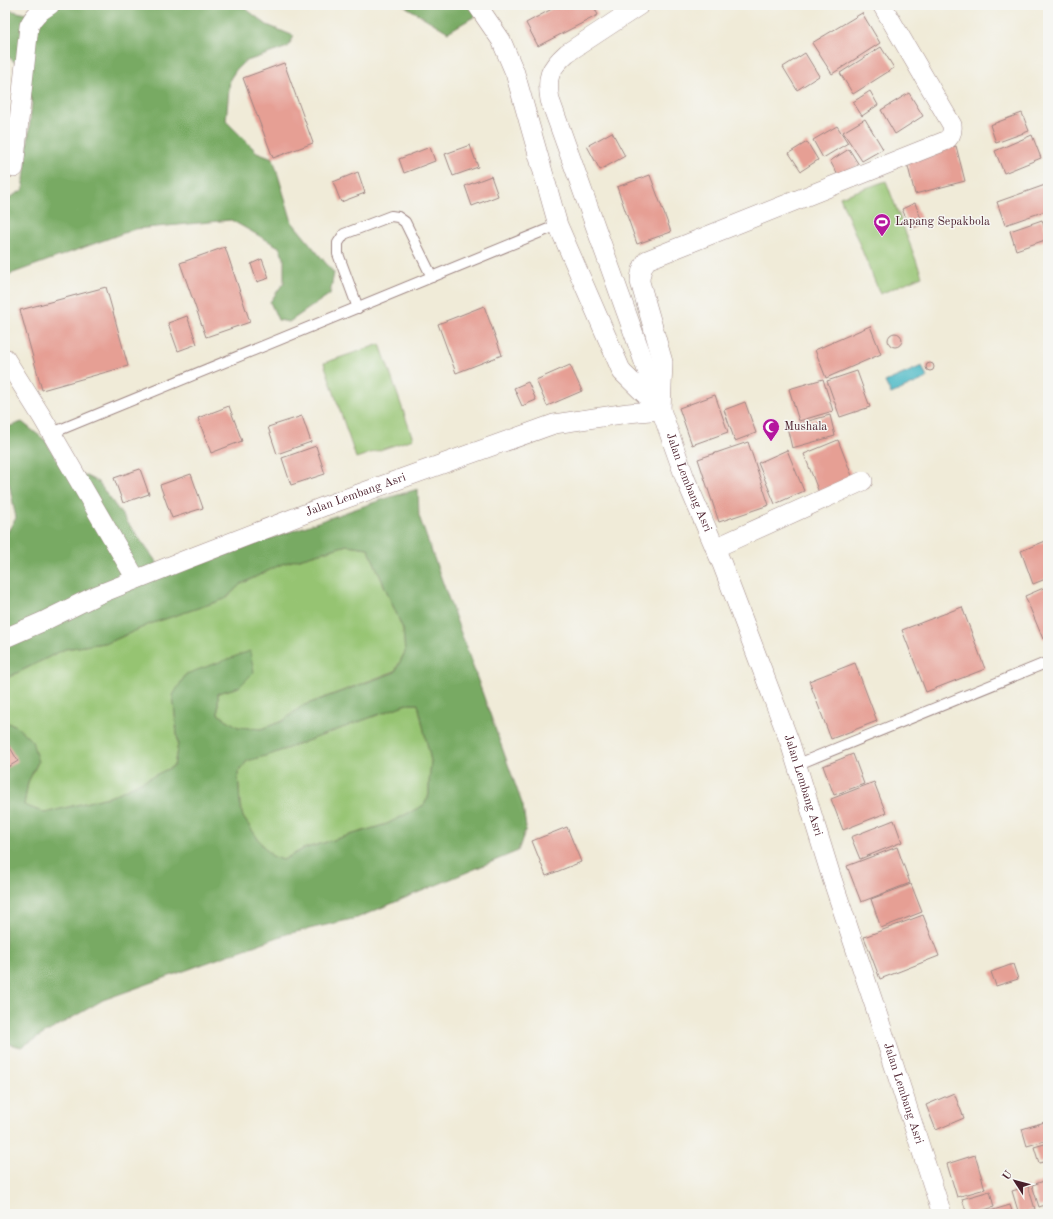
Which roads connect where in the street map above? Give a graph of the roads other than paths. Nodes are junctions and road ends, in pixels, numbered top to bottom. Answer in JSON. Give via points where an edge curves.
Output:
{"nodes":[{"id":1,"x":50,"y":5,"type":"edge"},
{"id":2,"x":477,"y":5,"type":"edge"},
{"id":3,"x":640,"y":5,"type":"edge"},
{"id":4,"x":882,"y":5,"type":"edge"},
{"id":5,"x":14,"y":168,"type":"dead end"},
{"id":6,"x":558,"y":225,"type":"junction"},
{"id":7,"x":432,"y":277,"type":"junction"},
{"id":8,"x":358,"y":308,"type":"junction"},
{"id":9,"x":5,"y":358,"type":"edge"},
{"id":10,"x":661,"y":410,"type":"junction"},
{"id":11,"x":52,"y":433,"type":"junction"},
{"id":12,"x":863,"y":481,"type":"dead end"},
{"id":13,"x":715,"y":548,"type":"junction"},
{"id":14,"x":136,"y":579,"type":"junction"},
{"id":15,"x":5,"y":638,"type":"edge"},
{"id":16,"x":1048,"y":662,"type":"edge"},
{"id":17,"x":796,"y":765,"type":"junction"},
{"id":18,"x":942,"y":1214,"type":"edge"}],
"edges":[{"from":1,"to":5,"type":"street","via":[[37,13],[28,26]]},
{"from":2,"to":6,"type":"street","via":[[501,40],[515,73]]},
{"from":3,"to":10,"type":"street","via":[[559,60],[549,77],[548,87],[550,100]]},
{"from":4,"to":10,"type":"street","via":[[952,125],[950,137],[647,260],[640,273],[640,282],[663,362]]},
{"from":6,"to":7,"type":"lane"},
{"from":6,"to":10,"type":"street","via":[[622,372]]},
{"from":7,"to":8,"type":"lane"},
{"from":7,"to":8,"type":"lane","via":[[405,222],[398,217],[391,216],[344,234],[338,243],[338,254]]},
{"from":8,"to":11,"type":"lane"},
{"from":9,"to":11,"type":"street"},
{"from":10,"to":13,"type":"street","name":"Jalan Lembang Asri","via":[[685,478]]},
{"from":10,"to":14,"type":"street","name":"Jalan Lembang Asri","via":[[554,424],[325,506]]},
{"from":11,"to":14,"type":"street"},
{"from":12,"to":13,"type":"street"},
{"from":13,"to":17,"type":"street","name":"Jalan Lembang Asri","via":[[787,735]]},
{"from":14,"to":15,"type":"street","name":"Jalan Lembang Asri"},
{"from":16,"to":17,"type":"lane"},
{"from":17,"to":18,"type":"street","name":"Jalan Lembang Asri"}]}
